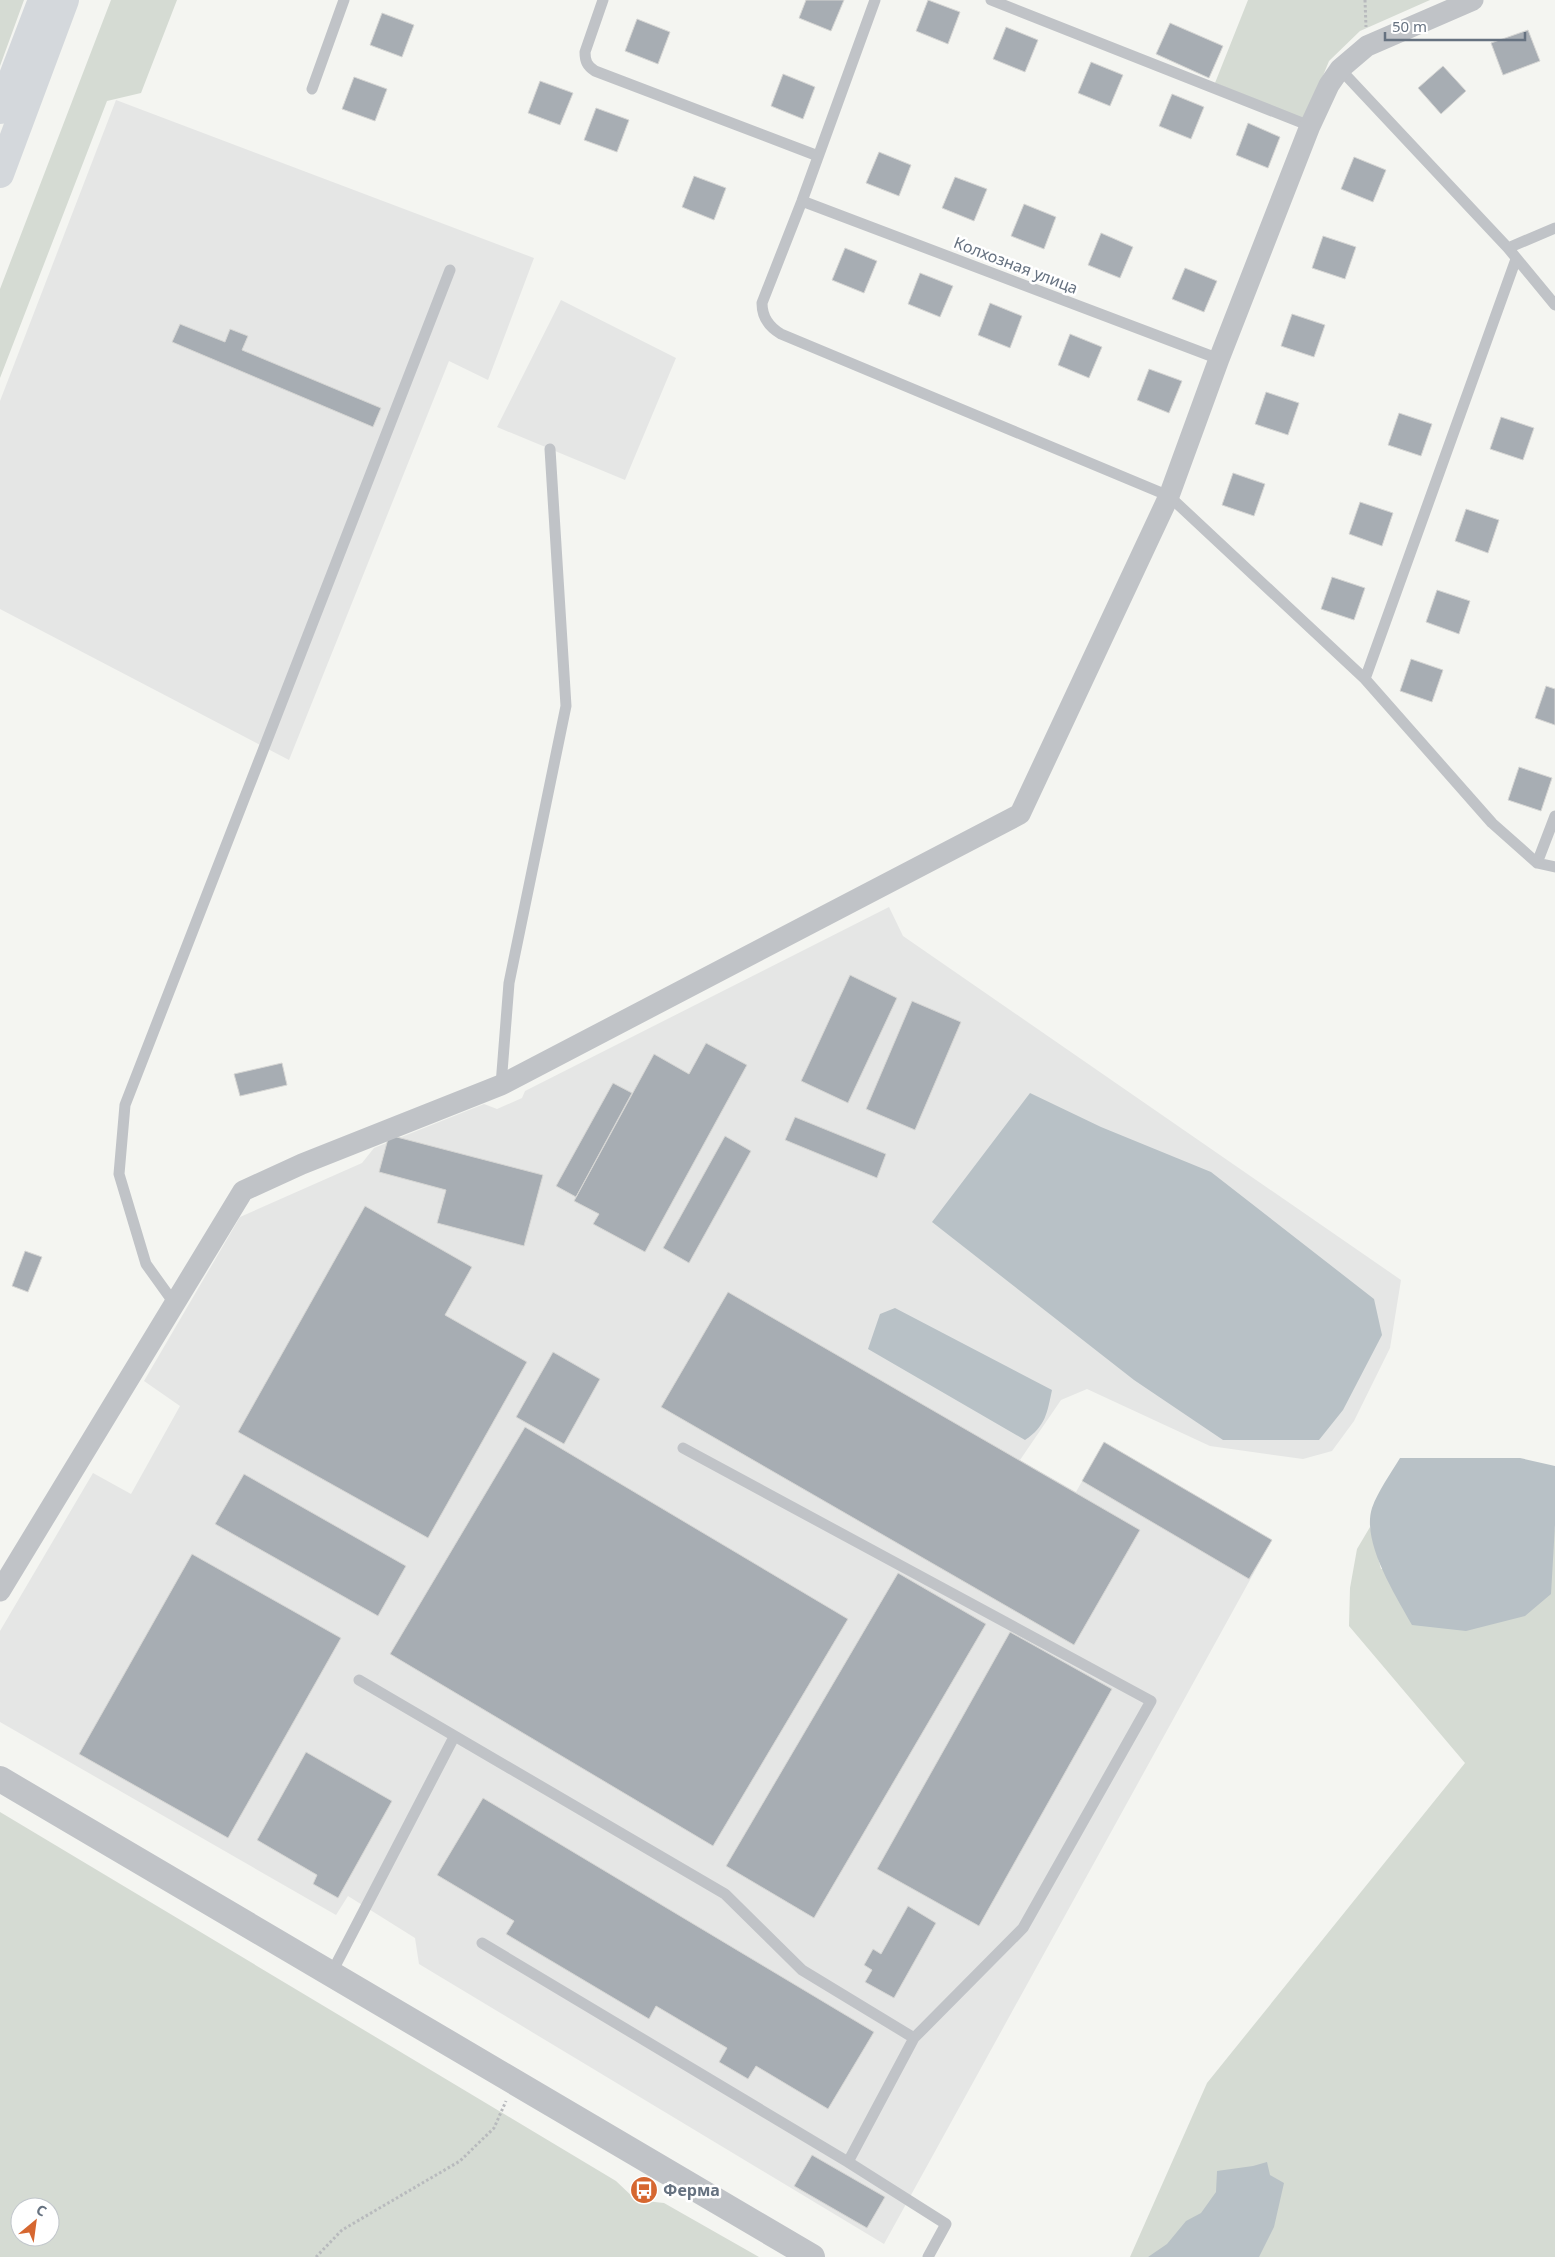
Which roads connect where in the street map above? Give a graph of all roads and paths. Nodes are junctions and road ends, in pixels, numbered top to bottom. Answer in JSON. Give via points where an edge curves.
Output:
{"nodes":[{"id":1,"x":42,"y":0,"type":"edge"},
{"id":2,"x":65,"y":0,"type":"edge"},
{"id":3,"x":344,"y":0,"type":"edge"},
{"id":4,"x":603,"y":0,"type":"edge"},
{"id":5,"x":875,"y":0,"type":"edge"},
{"id":6,"x":991,"y":0,"type":"edge"},
{"id":7,"x":1473,"y":0,"type":"edge"},
{"id":8,"x":1340,"y":69,"type":"junction"},
{"id":9,"x":312,"y":89,"type":"dead end"},
{"id":10,"x":0,"y":110,"type":"edge"},
{"id":11,"x":1310,"y":126,"type":"junction"},
{"id":12,"x":818,"y":156,"type":"junction"},
{"id":13,"x":0,"y":174,"type":"edge"},
{"id":14,"x":802,"y":201,"type":"junction"},
{"id":15,"x":1555,"y":228,"type":"edge"},
{"id":16,"x":1508,"y":248,"type":"junction"},
{"id":17,"x":1516,"y":259,"type":"junction"},
{"id":18,"x":450,"y":270,"type":"dead end"},
{"id":19,"x":1555,"y":305,"type":"edge"},
{"id":20,"x":1219,"y":359,"type":"junction"},
{"id":21,"x":550,"y":449,"type":"dead end"},
{"id":22,"x":1169,"y":496,"type":"junction"},
{"id":23,"x":1365,"y":679,"type":"junction"},
{"id":24,"x":1555,"y":816,"type":"edge"},
{"id":25,"x":1537,"y":863,"type":"junction"},
{"id":26,"x":1555,"y":867,"type":"edge"},
{"id":27,"x":501,"y":1085,"type":"junction"},
{"id":28,"x":174,"y":1302,"type":"junction"},
{"id":29,"x":684,"y":1448,"type":"dead end"},
{"id":30,"x":0,"y":1591,"type":"edge"},
{"id":31,"x":359,"y":1680,"type":"dead end"},
{"id":32,"x":454,"y":1737,"type":"junction"},
{"id":33,"x":0,"y":1779,"type":"edge"},
{"id":34,"x":482,"y":1943,"type":"dead end"},
{"id":35,"x":331,"y":1974,"type":"junction"},
{"id":36,"x":914,"y":2038,"type":"junction"},
{"id":37,"x":514,"y":2082,"type":"junction"},
{"id":38,"x":848,"y":2162,"type":"junction"},
{"id":39,"x":316,"y":2257,"type":"edge"},
{"id":40,"x":812,"y":2257,"type":"edge"},
{"id":41,"x":928,"y":2257,"type":"edge"}],
"edges":[{"from":1,"to":10,"type":"highway"},
{"from":2,"to":13,"type":"highway"},
{"from":3,"to":9,"type":"lane"},
{"from":4,"to":12,"type":"lane","via":[[585,52],[586,61],[595,72]]},
{"from":5,"to":12,"type":"lane"},
{"from":6,"to":11,"type":"lane"},
{"from":7,"to":8,"type":"street","via":[[1367,46]]},
{"from":8,"to":11,"type":"street"},
{"from":8,"to":16,"type":"lane"},
{"from":11,"to":20,"type":"street"},
{"from":12,"to":14,"type":"lane"},
{"from":14,"to":20,"type":"lane","name":"Колхозная улица"},
{"from":14,"to":22,"type":"lane","via":[[762,303],[762,313],[772,329]]},
{"from":15,"to":16,"type":"lane"},
{"from":16,"to":17,"type":"lane"},
{"from":17,"to":19,"type":"lane"},
{"from":17,"to":23,"type":"lane"},
{"from":18,"to":28,"type":"lane","via":[[125,1105],[120,1174],[146,1264]]},
{"from":20,"to":22,"type":"street"},
{"from":21,"to":27,"type":"lane","via":[[566,706],[509,984]]},
{"from":22,"to":23,"type":"lane"},
{"from":22,"to":27,"type":"street","via":[[1020,814]]},
{"from":23,"to":25,"type":"lane","via":[[1492,823]]},
{"from":24,"to":25,"type":"lane"},
{"from":25,"to":26,"type":"lane"},
{"from":27,"to":28,"type":"street","via":[[302,1164],[243,1191]]},
{"from":28,"to":30,"type":"street"},
{"from":29,"to":36,"type":"lane","via":[[1151,1702],[1023,1928]]},
{"from":31,"to":32,"type":"lane"},
{"from":32,"to":35,"type":"lane"},
{"from":32,"to":36,"type":"lane","via":[[724,1894],[802,1970]]},
{"from":33,"to":35,"type":"street"},
{"from":34,"to":38,"type":"lane"},
{"from":35,"to":37,"type":"street"},
{"from":36,"to":38,"type":"lane"},
{"from":37,"to":39,"type":"path","via":[[494,2128],[460,2161],[342,2230]]},
{"from":37,"to":40,"type":"street"},
{"from":38,"to":41,"type":"lane","via":[[946,2224]]}]}
